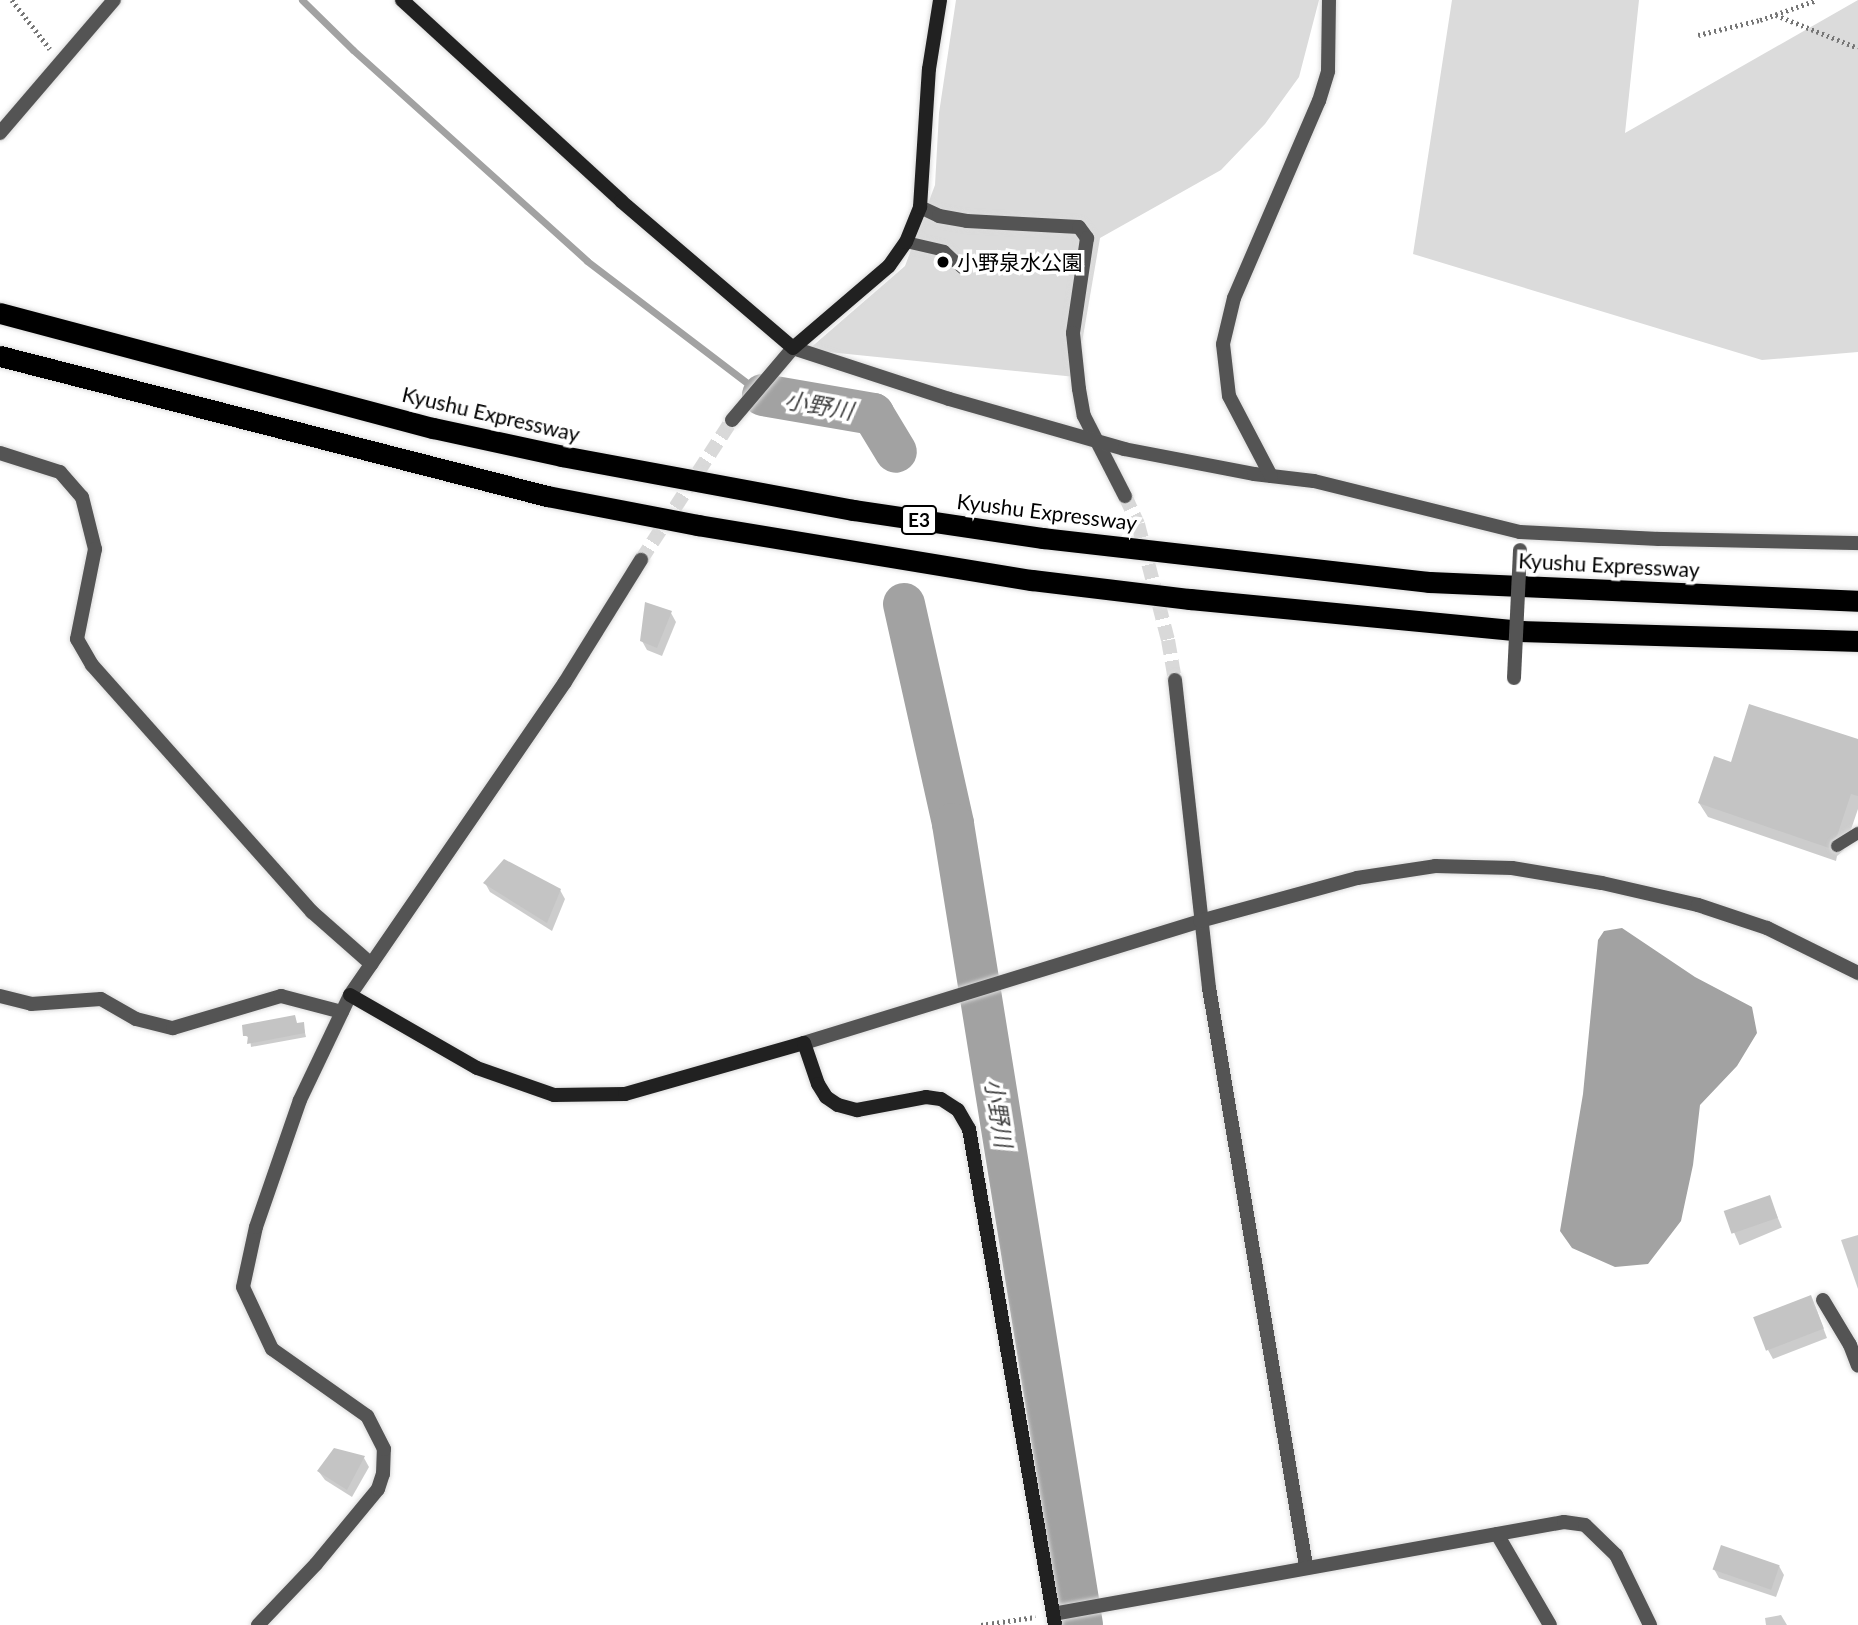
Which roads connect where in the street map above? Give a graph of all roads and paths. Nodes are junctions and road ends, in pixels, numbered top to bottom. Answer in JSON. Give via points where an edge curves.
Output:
{"nodes":[{"id":1,"x":12,"y":0,"type":"edge"},
{"id":2,"x":114,"y":0,"type":"edge"},
{"id":3,"x":402,"y":0,"type":"edge"},
{"id":4,"x":940,"y":0,"type":"edge"},
{"id":5,"x":1329,"y":0,"type":"edge"},
{"id":6,"x":1817,"y":0,"type":"edge"},
{"id":7,"x":1775,"y":15,"type":"junction"},
{"id":8,"x":1698,"y":35,"type":"dead end"},
{"id":9,"x":1858,"y":48,"type":"edge"},
{"id":10,"x":59,"y":61,"type":"junction"},
{"id":11,"x":0,"y":133,"type":"edge"},
{"id":12,"x":920,"y":207,"type":"junction"},
{"id":13,"x":906,"y":242,"type":"junction"},
{"id":14,"x":962,"y":268,"type":"dead end"},
{"id":15,"x":0,"y":313,"type":"edge"},
{"id":16,"x":793,"y":348,"type":"junction"},
{"id":17,"x":0,"y":356,"type":"edge"},
{"id":18,"x":732,"y":420,"type":"tunnel mouth"},
{"id":19,"x":1097,"y":441,"type":"junction"},
{"id":20,"x":0,"y":453,"type":"edge"},
{"id":21,"x":1272,"y":476,"type":"junction"},
{"id":22,"x":1125,"y":496,"type":"tunnel mouth"},
{"id":23,"x":1520,"y":532,"type":"junction"},
{"id":24,"x":1858,"y":542,"type":"edge"},
{"id":25,"x":640,"y":560,"type":"tunnel mouth"},
{"id":26,"x":1858,"y":601,"type":"edge"},
{"id":27,"x":1858,"y":641,"type":"edge"},
{"id":28,"x":1514,"y":678,"type":"dead end"},
{"id":29,"x":1175,"y":680,"type":"tunnel mouth"},
{"id":30,"x":1858,"y":833,"type":"edge"},
{"id":31,"x":1837,"y":846,"type":"dead end"},
{"id":32,"x":1200,"y":921,"type":"junction"},
{"id":33,"x":371,"y":964,"type":"junction"},
{"id":34,"x":1858,"y":973,"type":"edge"},
{"id":35,"x":350,"y":995,"type":"junction"},
{"id":36,"x":0,"y":996,"type":"edge"},
{"id":37,"x":342,"y":1012,"type":"junction"},
{"id":38,"x":804,"y":1043,"type":"junction"},
{"id":39,"x":1823,"y":1300,"type":"dead end"},
{"id":40,"x":1858,"y":1366,"type":"edge"},
{"id":41,"x":1497,"y":1534,"type":"junction"},
{"id":42,"x":1306,"y":1566,"type":"junction"},
{"id":43,"x":1058,"y":1617,"type":"edge"},
{"id":44,"x":258,"y":1625,"type":"edge"},
{"id":45,"x":981,"y":1625,"type":"edge"},
{"id":46,"x":1550,"y":1625,"type":"edge"},
{"id":47,"x":1650,"y":1625,"type":"edge"}],
"edges":[{"from":1,"to":10,"type":"path"},
{"from":2,"to":10,"type":"street"},
{"from":3,"to":16,"type":"street","via":[[621,201]]},
{"from":4,"to":12,"type":"street","via":[[929,69]]},
{"from":5,"to":21,"type":"street","via":[[1328,71],[1319,101],[1234,298],[1223,344],[1229,396]]},
{"from":6,"to":7,"type":"path"},
{"from":7,"to":8,"type":"path"},
{"from":7,"to":9,"type":"path"},
{"from":10,"to":11,"type":"street"},
{"from":12,"to":13,"type":"street"},
{"from":12,"to":19,"type":"street","via":[[967,221],[1079,226],[1087,238],[1073,333],[1084,416]]},
{"from":13,"to":14,"type":"lane","via":[[944,251]]},
{"from":13,"to":16,"type":"street","via":[[889,266]]},
{"from":15,"to":26,"type":"highway","name":"Kyushu Expressway","number":"E3","via":[[433,428],[853,510],[1043,538],[1429,582]]},
{"from":16,"to":18,"type":"street"},
{"from":16,"to":19,"type":"street"},
{"from":17,"to":27,"type":"highway","number":"E3","via":[[547,496],[1032,580],[1521,631]]},
{"from":19,"to":21,"type":"street"},
{"from":19,"to":22,"type":"street"},
{"from":20,"to":33,"type":"street","via":[[60,472],[82,497],[94,549],[77,639],[92,665],[312,912]]},
{"from":21,"to":23,"type":"street","via":[[1378,495]]},
{"from":23,"to":24,"type":"street"},
{"from":23,"to":28,"type":"street","bridge":true},
{"from":25,"to":33,"type":"street","via":[[557,693]]},
{"from":29,"to":32,"type":"street"},
{"from":30,"to":31,"type":"lane"},
{"from":32,"to":34,"type":"street","via":[[1357,878],[1435,866],[1512,869],[1698,905],[1767,928]]},
{"from":32,"to":38,"type":"street"},
{"from":32,"to":42,"type":"street"},
{"from":33,"to":35,"type":"street"},
{"from":35,"to":37,"type":"street"},
{"from":35,"to":38,"type":"street","via":[[477,1068],[554,1095],[625,1094]]},
{"from":36,"to":37,"type":"street","via":[[31,1003],[102,999],[136,1019],[173,1028],[281,996]]},
{"from":37,"to":44,"type":"street","via":[[300,1100],[256,1227],[243,1287],[272,1349],[367,1416],[384,1449],[383,1474],[378,1489],[316,1564]]},
{"from":38,"to":43,"type":"street","via":[[818,1084],[838,1105],[857,1110],[926,1097],[941,1099],[958,1110],[969,1129]]},
{"from":39,"to":40,"type":"street"},
{"from":41,"to":42,"type":"street"},
{"from":41,"to":46,"type":"street"},
{"from":41,"to":47,"type":"street","via":[[1564,1522],[1585,1525],[1616,1555]]},
{"from":42,"to":43,"type":"street","via":[[1112,1602]]},
{"from":43,"to":45,"type":"path"}]}
